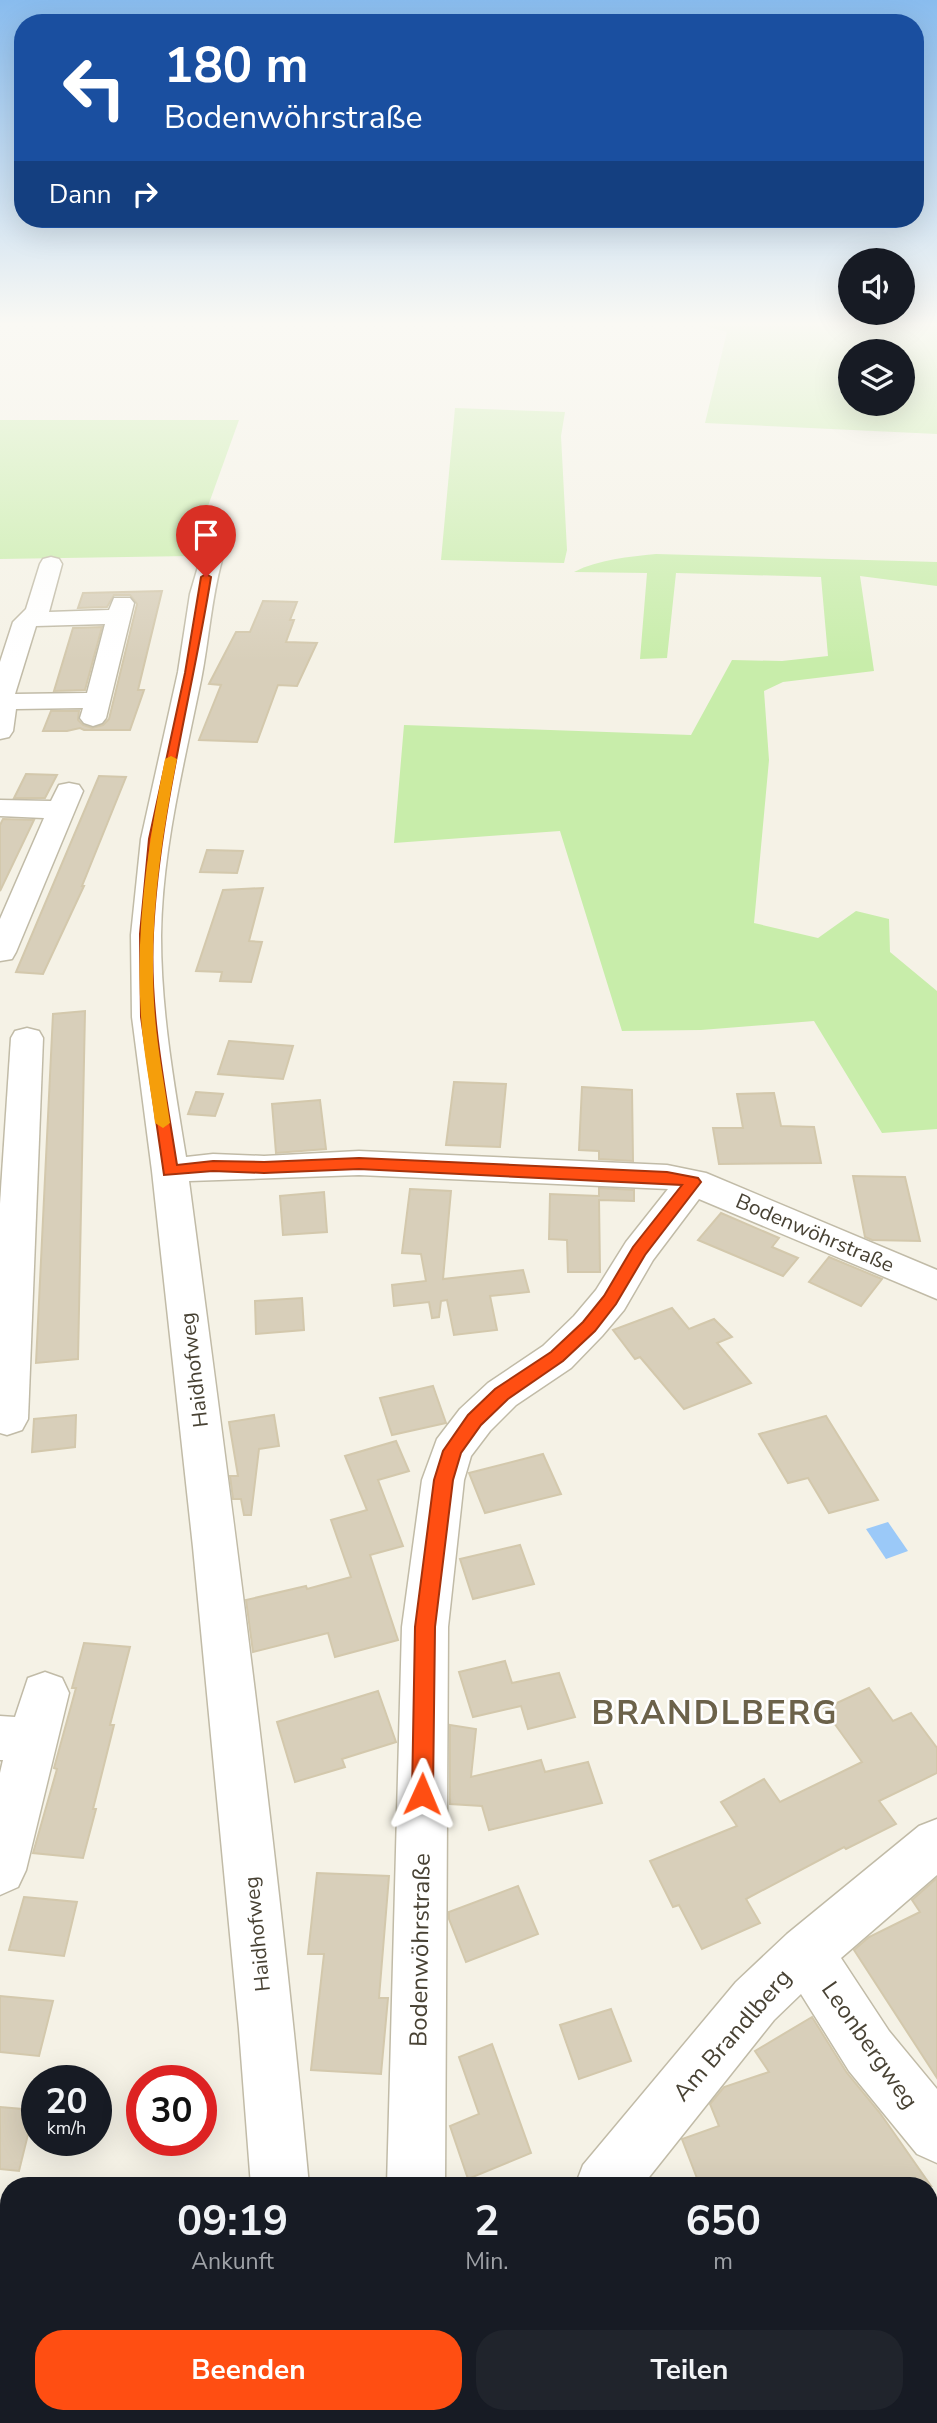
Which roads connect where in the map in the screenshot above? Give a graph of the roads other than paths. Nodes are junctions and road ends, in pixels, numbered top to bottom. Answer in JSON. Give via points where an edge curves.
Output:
{"nodes":[{"id":1,"x":211,"y":559,"type":"dead end"},
{"id":2,"x":51,"y":564,"type":"dead end"},
{"id":3,"x":29,"y":619,"type":"junction"},
{"id":4,"x":9,"y":645,"type":"edge"},
{"id":5,"x":1,"y":712,"type":"edge"},
{"id":6,"x":0,"y":808,"type":"edge"},
{"id":7,"x":4,"y":936,"type":"edge"},
{"id":8,"x":18,"y":1056,"type":"edge"},
{"id":9,"x":170,"y":1171,"type":"junction"},
{"id":10,"x":693,"y":1182,"type":"junction"},
{"id":11,"x":937,"y":1285,"type":"edge"},
{"id":12,"x":5,"y":1395,"type":"edge"},
{"id":13,"x":45,"y":1693,"type":"dead end"},
{"id":14,"x":17,"y":1738,"type":"edge"},
{"id":15,"x":937,"y":1843,"type":"edge"},
{"id":16,"x":0,"y":1870,"type":"edge"},
{"id":17,"x":807,"y":1953,"type":"junction"},
{"id":18,"x":937,"y":2134,"type":"edge"},
{"id":19,"x":279,"y":2177,"type":"edge"},
{"id":20,"x":416,"y":2177,"type":"edge"},
{"id":21,"x":611,"y":2177,"type":"edge"}],
"edges":[{"from":1,"to":9,"type":"street","name":"Haidhofweg","via":[[155,839],[146,934],[148,1017]]},
{"from":2,"to":3,"type":"street","via":[[37,612]]},
{"from":3,"to":4,"type":"street"},
{"from":3,"to":5,"type":"street","via":[[120,610],[95,709]]},
{"from":4,"to":5,"type":"street"},
{"from":6,"to":7,"type":"street","via":[[65,801]]},
{"from":8,"to":12,"type":"street"},
{"from":9,"to":10,"type":"street","name":"Bodenwöhrstraße","via":[[359,1164],[667,1177]]},
{"from":9,"to":19,"type":"street","name":"Haidhofweg","via":[[215,1547]]},
{"from":10,"to":11,"type":"street","name":"Bodenwöhrstraße"},
{"from":10,"to":20,"type":"street","name":"Bodenwöhrstraße","via":[[589,1326],[557,1357],[502,1394],[475,1420],[452,1451],[443,1480],[425,1627]]},
{"from":13,"to":14,"type":"street"},
{"from":14,"to":16,"type":"street"},
{"from":15,"to":17,"type":"street","name":"Am Brandlberg"},
{"from":17,"to":18,"type":"street","name":"Leonbergweg","via":[[869,2051]]},
{"from":17,"to":21,"type":"street","name":"Am Brandlberg","via":[[755,2001]]}]}
